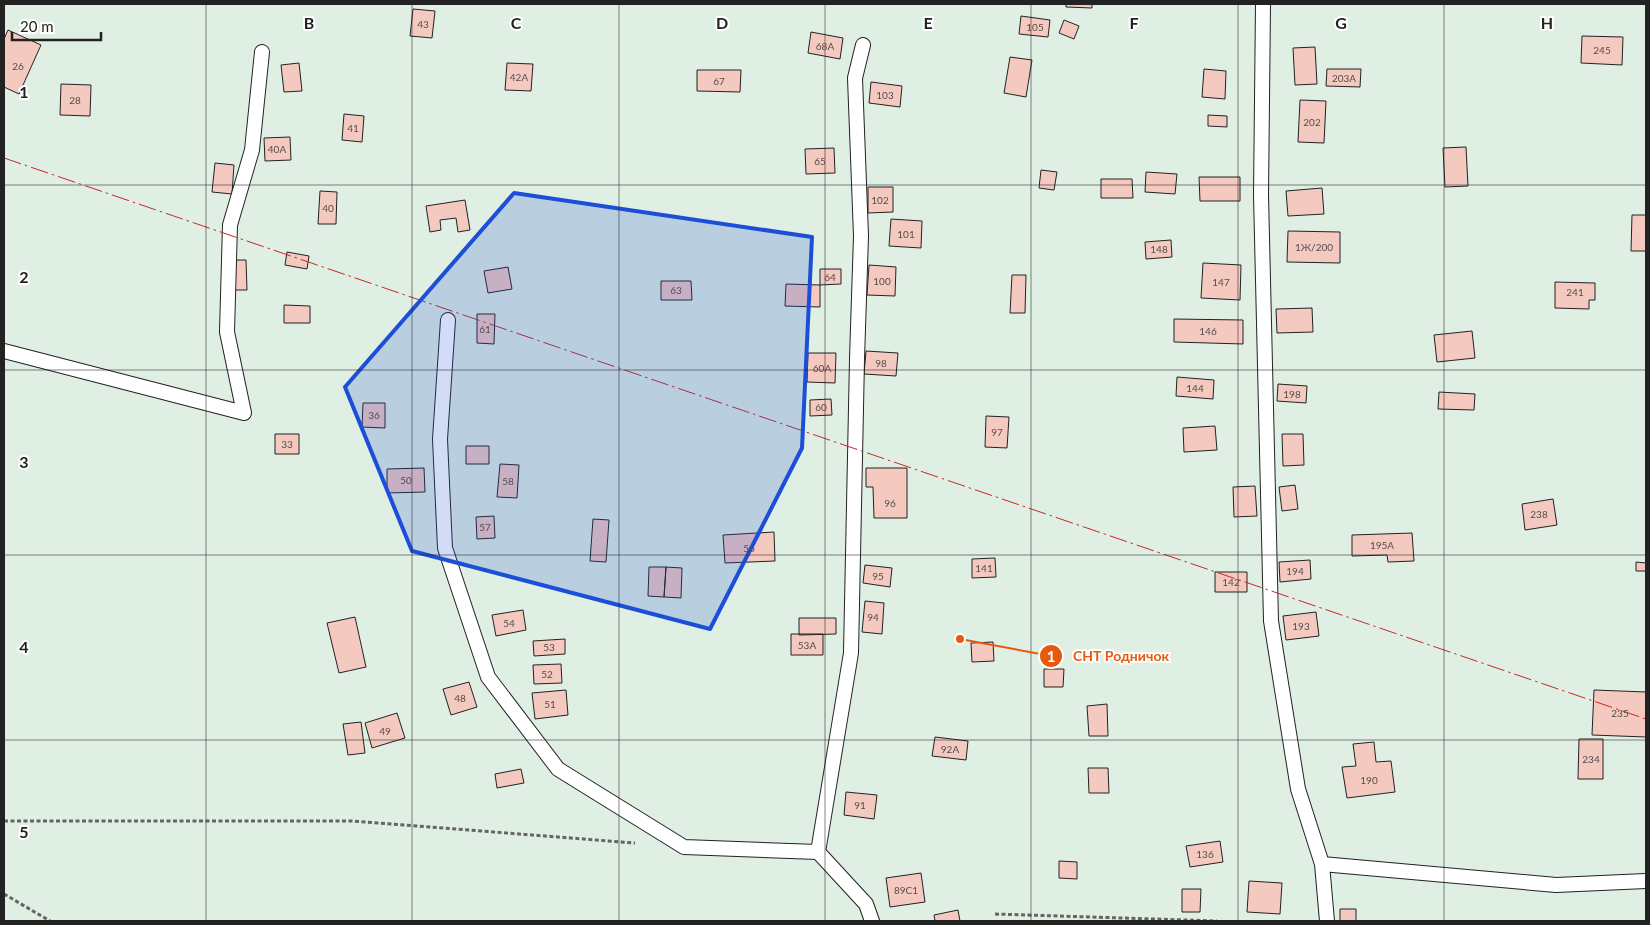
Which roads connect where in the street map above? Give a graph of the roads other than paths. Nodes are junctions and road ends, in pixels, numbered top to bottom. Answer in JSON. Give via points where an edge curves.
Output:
{"nodes":[{"id":1,"x":1263,"y":4,"type":"edge"},
{"id":2,"x":863,"y":45,"type":"dead end"},
{"id":3,"x":262,"y":52,"type":"dead end"},
{"id":4,"x":448,"y":320,"type":"dead end"},
{"id":5,"x":4,"y":351,"type":"edge"},
{"id":6,"x":818,"y":852,"type":"junction"},
{"id":7,"x":1322,"y":864,"type":"junction"},
{"id":8,"x":1646,"y":881,"type":"edge"},
{"id":9,"x":872,"y":921,"type":"edge"},
{"id":10,"x":1327,"y":921,"type":"edge"}],
"edges":[{"from":1,"to":7,"type":"lane","via":[[1261,195],[1271,621],[1298,789]]},
{"from":2,"to":6,"type":"lane","via":[[855,78],[862,236],[852,653]]},
{"from":3,"to":5,"type":"lane","via":[[252,150],[230,225],[227,332],[244,413]]},
{"from":4,"to":6,"type":"lane","via":[[440,439],[445,548],[488,677],[558,769],[684,847]]},
{"from":6,"to":9,"type":"lane","via":[[866,904]]},
{"from":7,"to":8,"type":"lane","via":[[1556,885]]},
{"from":7,"to":10,"type":"lane"}]}
